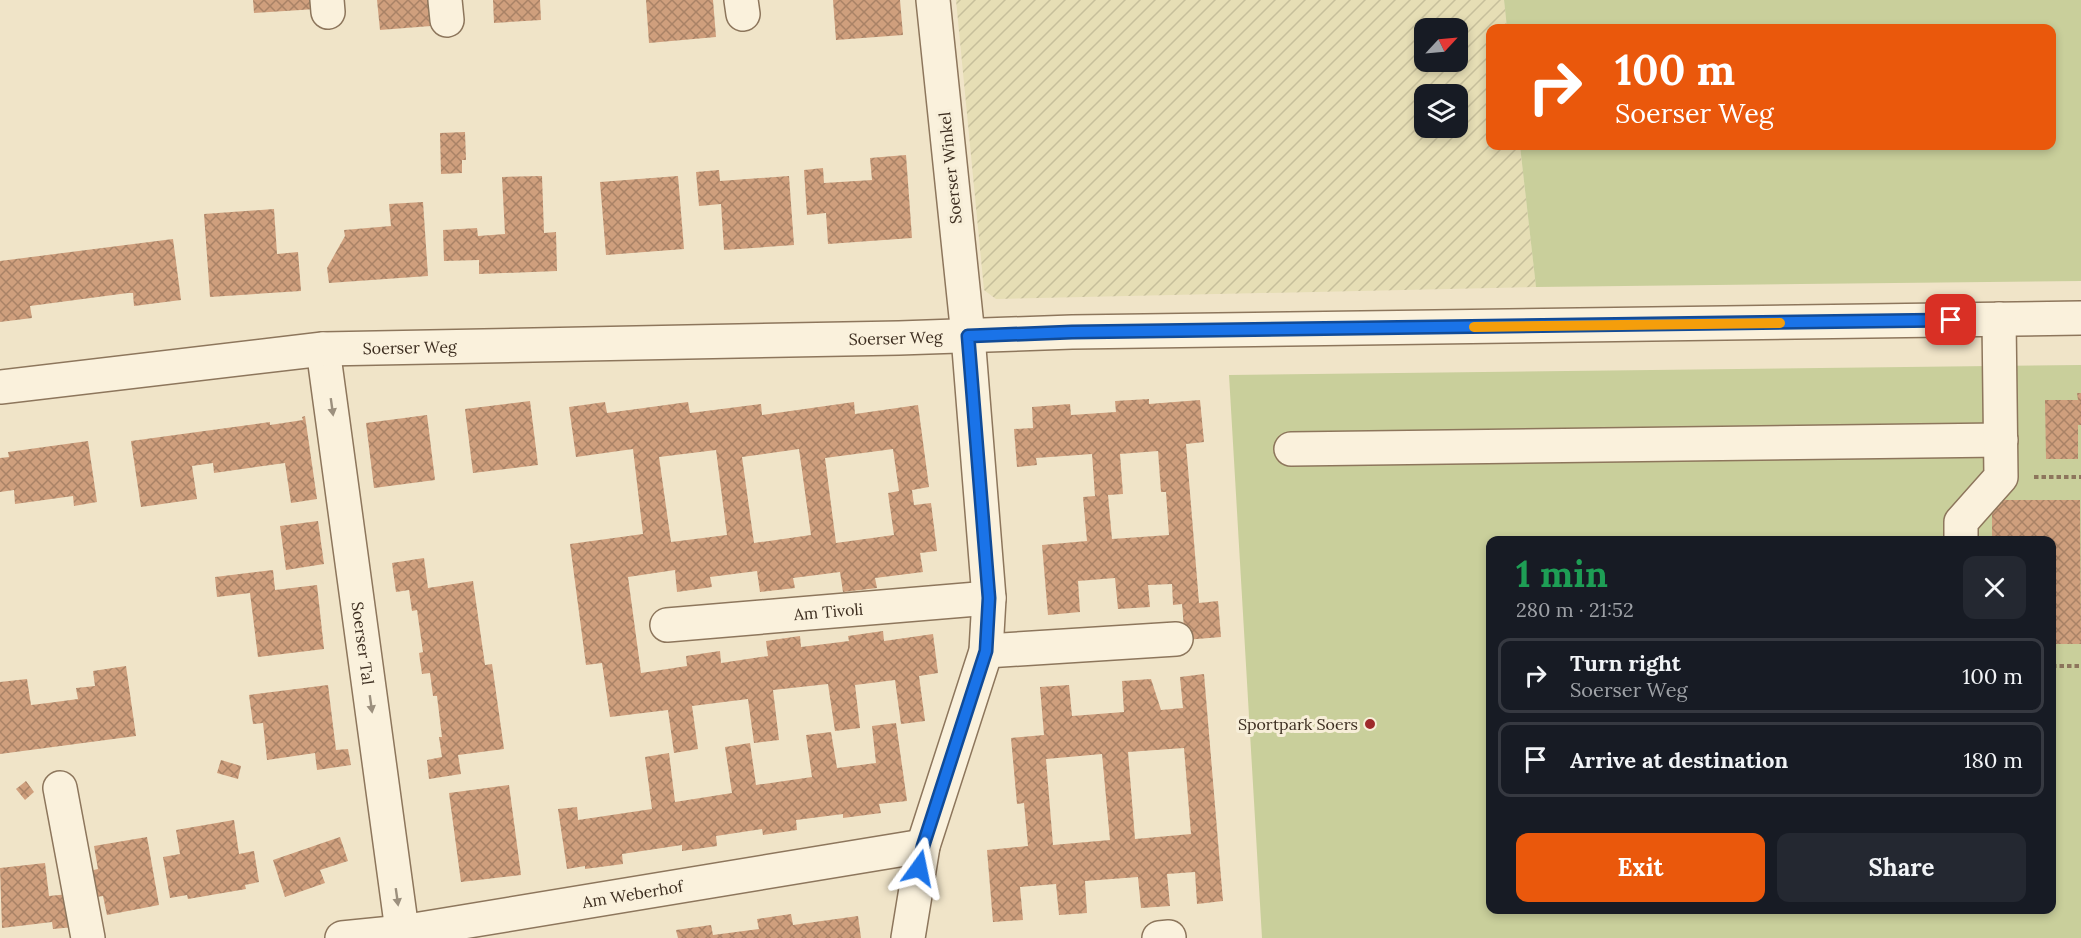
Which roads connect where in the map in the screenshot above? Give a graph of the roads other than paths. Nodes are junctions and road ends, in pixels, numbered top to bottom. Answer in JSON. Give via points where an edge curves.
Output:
{"nodes":[{"id":1,"x":933,"y":0,"type":"edge"},
{"id":2,"x":2081,"y":318,"type":"edge"},
{"id":3,"x":1999,"y":320,"type":"junction"},
{"id":4,"x":968,"y":336,"type":"junction"},
{"id":5,"x":324,"y":349,"type":"junction"},
{"id":6,"x":0,"y":387,"type":"edge"},
{"id":7,"x":2001,"y":440,"type":"junction"},
{"id":8,"x":1291,"y":449,"type":"dead end"},
{"id":9,"x":1961,"y":536,"type":"edge"},
{"id":10,"x":989,"y":598,"type":"junction"},
{"id":11,"x":667,"y":625,"type":"dead end"},
{"id":12,"x":1176,"y":639,"type":"dead end"},
{"id":13,"x":986,"y":651,"type":"junction"},
{"id":14,"x":60,"y":788,"type":"dead end"},
{"id":15,"x":923,"y":846,"type":"junction"},
{"id":16,"x":403,"y":935,"type":"edge"},
{"id":17,"x":916,"y":937,"type":"edge"},
{"id":18,"x":1169,"y":937,"type":"edge"},
{"id":19,"x":88,"y":938,"type":"edge"},
{"id":20,"x":342,"y":938,"type":"edge"},
{"id":21,"x":1159,"y":938,"type":"edge"}],
"edges":[{"from":1,"to":4,"type":"street","name":"Soerser Winkel"},
{"from":2,"to":3,"type":"street","name":"Soerser Weg"},
{"from":3,"to":4,"type":"street","name":"Soerser Weg"},
{"from":3,"to":7,"type":"street"},
{"from":4,"to":5,"type":"street","name":"Soerser Weg"},
{"from":4,"to":10,"type":"street"},
{"from":5,"to":6,"type":"street","name":"Soerser Weg"},
{"from":5,"to":16,"type":"street","name":"Soerser Tal","one_way":true},
{"from":7,"to":8,"type":"street"},
{"from":7,"to":9,"type":"street","via":[[2001,477],[1961,522]]},
{"from":10,"to":11,"type":"street","name":"Am Tivoli"},
{"from":10,"to":13,"type":"street"},
{"from":12,"to":13,"type":"street"},
{"from":13,"to":15,"type":"street"},
{"from":14,"to":19,"type":"street"},
{"from":15,"to":16,"type":"street","name":"Am Weberhof"},
{"from":15,"to":17,"type":"street"},
{"from":16,"to":20,"type":"street","name":"Am Weberhof"},
{"from":18,"to":21,"type":"street"}]}
